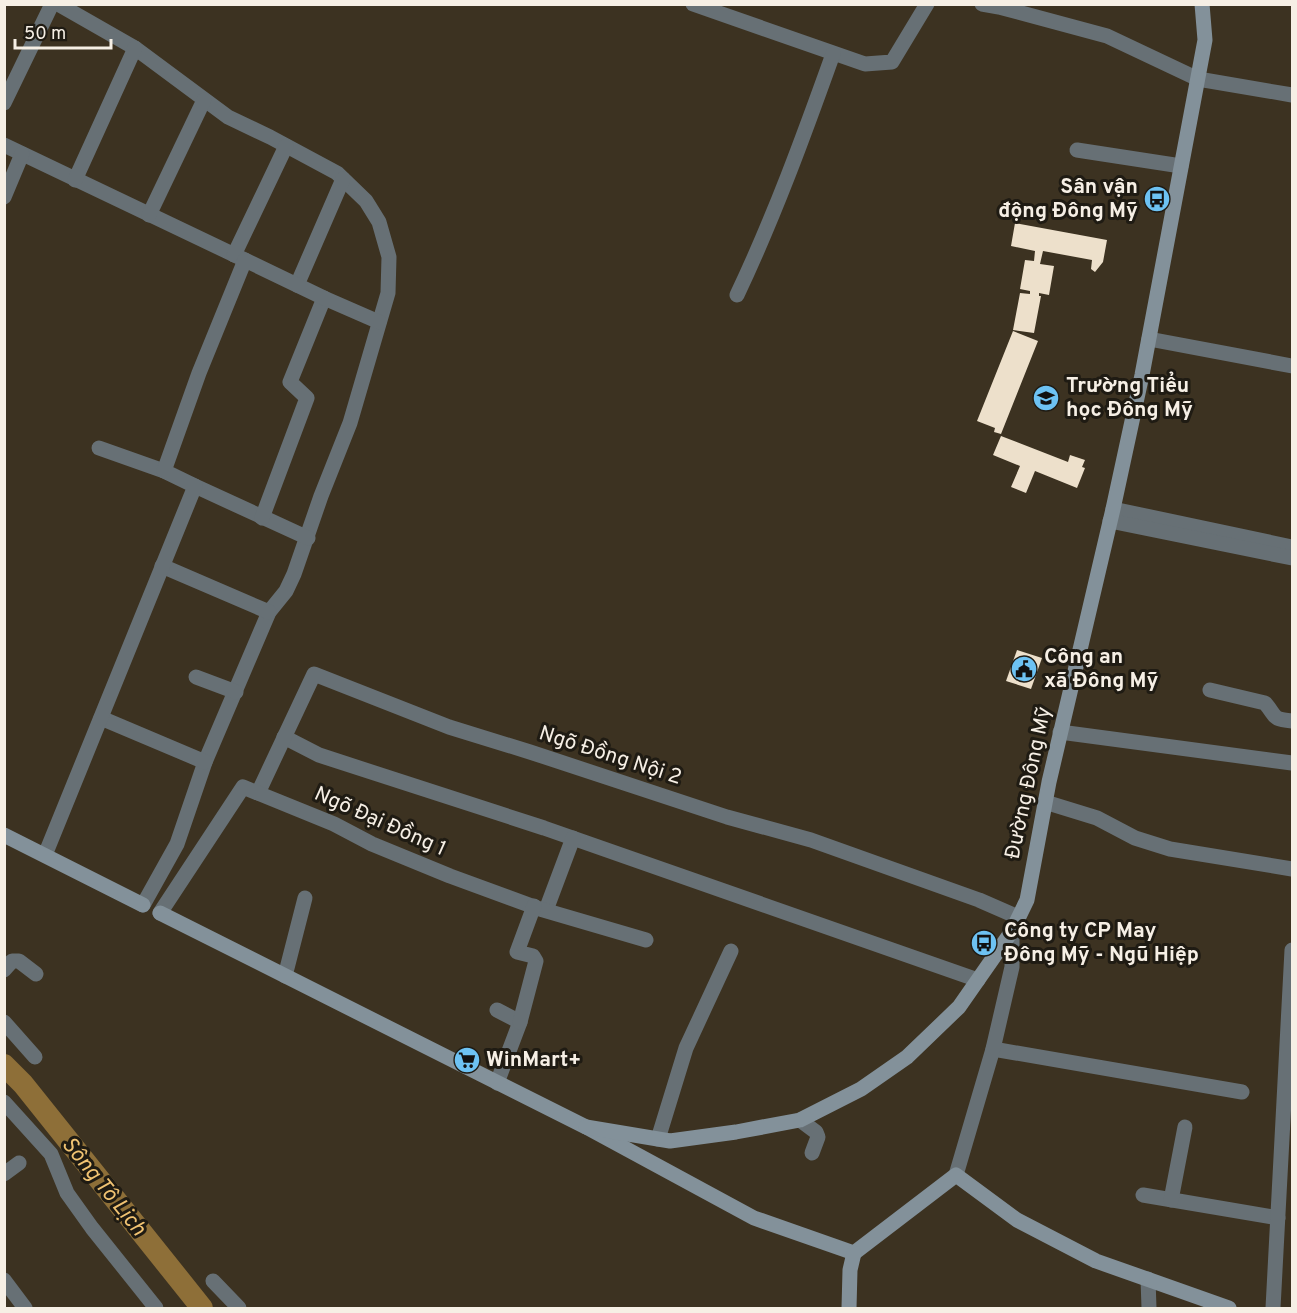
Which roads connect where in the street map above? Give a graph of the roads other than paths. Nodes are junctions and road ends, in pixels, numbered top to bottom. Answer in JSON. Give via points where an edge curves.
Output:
{"nodes":[{"id":1,"x":51,"y":4,"type":"edge"},
{"id":2,"x":58,"y":4,"type":"edge"},
{"id":3,"x":693,"y":4,"type":"edge"},
{"id":4,"x":927,"y":4,"type":"edge"},
{"id":5,"x":982,"y":4,"type":"edge"},
{"id":6,"x":1202,"y":4,"type":"edge"},
{"id":7,"x":711,"y":7,"type":"edge"},
{"id":8,"x":135,"y":48,"type":"junction"},
{"id":9,"x":834,"y":54,"type":"junction"},
{"id":10,"x":1198,"y":79,"type":"junction"},
{"id":11,"x":1293,"y":95,"type":"edge"},
{"id":12,"x":204,"y":100,"type":"junction"},
{"id":13,"x":4,"y":103,"type":"edge"},
{"id":14,"x":4,"y":145,"type":"edge"},
{"id":15,"x":285,"y":146,"type":"junction"},
{"id":16,"x":1077,"y":150,"type":"dead end"},
{"id":17,"x":22,"y":154,"type":"junction"},
{"id":18,"x":1181,"y":166,"type":"junction"},
{"id":19,"x":343,"y":179,"type":"junction"},
{"id":20,"x":75,"y":180,"type":"junction"},
{"id":21,"x":4,"y":197,"type":"edge"},
{"id":22,"x":149,"y":215,"type":"junction"},
{"id":23,"x":239,"y":258,"type":"junction"},
{"id":24,"x":297,"y":285,"type":"junction"},
{"id":25,"x":737,"y":295,"type":"dead end"},
{"id":26,"x":324,"y":298,"type":"junction"},
{"id":27,"x":379,"y":322,"type":"junction"},
{"id":28,"x":1149,"y":339,"type":"junction"},
{"id":29,"x":1293,"y":366,"type":"edge"},
{"id":30,"x":99,"y":448,"type":"dead end"},
{"id":31,"x":164,"y":471,"type":"junction"},
{"id":32,"x":195,"y":486,"type":"junction"},
{"id":33,"x":1112,"y":515,"type":"junction"},
{"id":34,"x":262,"y":518,"type":"junction"},
{"id":35,"x":308,"y":538,"type":"junction"},
{"id":36,"x":1293,"y":547,"type":"edge"},
{"id":37,"x":1293,"y":558,"type":"edge"},
{"id":38,"x":162,"y":566,"type":"junction"},
{"id":39,"x":269,"y":612,"type":"junction"},
{"id":40,"x":196,"y":677,"type":"dead end"},
{"id":41,"x":1210,"y":690,"type":"dead end"},
{"id":42,"x":236,"y":692,"type":"junction"},
{"id":43,"x":101,"y":718,"type":"junction"},
{"id":44,"x":1293,"y":721,"type":"edge"},
{"id":45,"x":1060,"y":732,"type":"junction"},
{"id":46,"x":284,"y":737,"type":"junction"},
{"id":47,"x":205,"y":762,"type":"junction"},
{"id":48,"x":1293,"y":763,"type":"edge"},
{"id":49,"x":258,"y":793,"type":"junction"},
{"id":50,"x":1045,"y":802,"type":"junction"},
{"id":51,"x":4,"y":835,"type":"edge"},
{"id":52,"x":573,"y":838,"type":"junction"},
{"id":53,"x":45,"y":855,"type":"junction"},
{"id":54,"x":1293,"y":869,"type":"edge"},
{"id":55,"x":305,"y":898,"type":"dead end"},
{"id":56,"x":540,"y":908,"type":"junction"},
{"id":57,"x":1015,"y":924,"type":"junction"},
{"id":58,"x":646,"y":940,"type":"dead end"},
{"id":59,"x":1293,"y":950,"type":"edge"},
{"id":60,"x":731,"y":951,"type":"dead end"},
{"id":61,"x":4,"y":970,"type":"edge"},
{"id":62,"x":36,"y":974,"type":"dead end"},
{"id":63,"x":285,"y":976,"type":"junction"},
{"id":64,"x":978,"y":980,"type":"junction"},
{"id":65,"x":497,"y":1010,"type":"dead end"},
{"id":66,"x":4,"y":1022,"type":"edge"},
{"id":67,"x":520,"y":1022,"type":"junction"},
{"id":68,"x":993,"y":1049,"type":"junction"},
{"id":69,"x":35,"y":1057,"type":"dead end"},
{"id":70,"x":497,"y":1083,"type":"junction"},
{"id":71,"x":1242,"y":1092,"type":"dead end"},
{"id":72,"x":4,"y":1102,"type":"edge"},
{"id":73,"x":800,"y":1120,"type":"junction"},
{"id":74,"x":585,"y":1127,"type":"junction"},
{"id":75,"x":1185,"y":1127,"type":"dead end"},
{"id":76,"x":658,"y":1139,"type":"junction"},
{"id":77,"x":812,"y":1153,"type":"dead end"},
{"id":78,"x":19,"y":1163,"type":"dead end"},
{"id":79,"x":4,"y":1174,"type":"edge"},
{"id":80,"x":956,"y":1175,"type":"junction"},
{"id":81,"x":1143,"y":1196,"type":"dead end"},
{"id":82,"x":1171,"y":1200,"type":"junction"},
{"id":83,"x":1278,"y":1218,"type":"junction"},
{"id":84,"x":854,"y":1253,"type":"junction"},
{"id":85,"x":1148,"y":1279,"type":"junction"},
{"id":86,"x":4,"y":1280,"type":"edge"},
{"id":87,"x":213,"y":1281,"type":"dead end"},
{"id":88,"x":25,"y":1308,"type":"edge"},
{"id":89,"x":156,"y":1308,"type":"edge"},
{"id":90,"x":239,"y":1308,"type":"edge"},
{"id":91,"x":849,"y":1308,"type":"edge"},
{"id":92,"x":1149,"y":1308,"type":"edge"},
{"id":93,"x":1229,"y":1308,"type":"edge"},
{"id":94,"x":1273,"y":1308,"type":"edge"}],
"edges":[{"from":1,"to":13,"type":"street"},
{"from":2,"to":8,"type":"street"},
{"from":3,"to":7,"type":"street"},
{"from":4,"to":9,"type":"street","via":[[892,62],[865,64]]},
{"from":5,"to":10,"type":"street","via":[[1107,36]]},
{"from":6,"to":10,"type":"street","name":"Đường Đông Mỹ","via":[[1205,40]]},
{"from":7,"to":9,"type":"street"},
{"from":8,"to":12,"type":"street"},
{"from":8,"to":20,"type":"street"},
{"from":9,"to":25,"type":"street"},
{"from":10,"to":11,"type":"street"},
{"from":10,"to":18,"type":"street","name":"Đường Đông Mỹ"},
{"from":12,"to":15,"type":"street"},
{"from":12,"to":22,"type":"street"},
{"from":14,"to":17,"type":"street"},
{"from":15,"to":19,"type":"street"},
{"from":15,"to":23,"type":"street"},
{"from":16,"to":18,"type":"street"},
{"from":17,"to":20,"type":"street"},
{"from":17,"to":21,"type":"street"},
{"from":18,"to":28,"type":"street","name":"Đường Đông Mỹ"},
{"from":19,"to":24,"type":"street"},
{"from":19,"to":27,"type":"street","via":[[366,201],[386,242],[388,293]]},
{"from":20,"to":22,"type":"street"},
{"from":22,"to":23,"type":"street"},
{"from":23,"to":24,"type":"street"},
{"from":23,"to":31,"type":"street"},
{"from":24,"to":26,"type":"street"},
{"from":26,"to":27,"type":"street"},
{"from":26,"to":34,"type":"street","via":[[290,382],[307,398]]},
{"from":27,"to":35,"type":"street","via":[[350,423]]},
{"from":28,"to":29,"type":"street"},
{"from":28,"to":33,"type":"street","name":"Đường Đông Mỹ"},
{"from":30,"to":31,"type":"street"},
{"from":31,"to":32,"type":"street"},
{"from":32,"to":34,"type":"street"},
{"from":32,"to":38,"type":"street"},
{"from":33,"to":36,"type":"street"},
{"from":33,"to":37,"type":"street"},
{"from":33,"to":45,"type":"street","name":"Đường Đông Mỹ"},
{"from":34,"to":35,"type":"street"},
{"from":35,"to":39,"type":"street","via":[[286,591]]},
{"from":38,"to":39,"type":"street"},
{"from":38,"to":43,"type":"street"},
{"from":39,"to":42,"type":"street"},
{"from":40,"to":42,"type":"street"},
{"from":41,"to":44,"type":"street","via":[[1265,703],[1274,716]]},
{"from":42,"to":47,"type":"street"},
{"from":43,"to":47,"type":"street"},
{"from":43,"to":53,"type":"street"},
{"from":45,"to":48,"type":"street"},
{"from":45,"to":50,"type":"street","name":"Đường Đông Mỹ"},
{"from":46,"to":49,"type":"street","name":"Ngõ Đồng Nội 2"},
{"from":46,"to":52,"type":"street","via":[[319,755]]},
{"from":46,"to":57,"type":"street","name":"Ngõ Đồng Nội 2","via":[[314,674],[449,727],[727,817],[811,840],[979,900]]},
{"from":47,"to":53,"type":"street","via":[[177,844],[143,905]]},
{"from":49,"to":56,"type":"street","name":"Ngõ Đại Đồng 1","via":[[394,853]]},
{"from":49,"to":63,"type":"street","via":[[243,787],[160,913]]},
{"from":50,"to":54,"type":"street","via":[[1097,818],[1161,847]]},
{"from":50,"to":57,"type":"street","name":"Đường Đông Mỹ","via":[[1027,900]]},
{"from":51,"to":53,"type":"street"},
{"from":52,"to":56,"type":"street"},
{"from":52,"to":64,"type":"street"},
{"from":55,"to":63,"type":"street"},
{"from":56,"to":58,"type":"street","name":"Ngõ Đại Đồng 1"},
{"from":56,"to":67,"type":"street","via":[[518,952],[536,961]]},
{"from":57,"to":64,"type":"street","name":"Đường Đông Mỹ"},
{"from":57,"to":68,"type":"street","via":[[1012,967]]},
{"from":59,"to":83,"type":"street"},
{"from":60,"to":76,"type":"street","via":[[686,1048]]},
{"from":61,"to":62,"type":"street","via":[[12,961],[19,961]]},
{"from":63,"to":70,"type":"street"},
{"from":64,"to":73,"type":"street","name":"Đường Đông Mỹ","via":[[959,1007],[907,1057],[861,1089]]},
{"from":65,"to":67,"type":"street"},
{"from":66,"to":69,"type":"street"},
{"from":67,"to":70,"type":"street"},
{"from":68,"to":71,"type":"street"},
{"from":68,"to":80,"type":"street"},
{"from":70,"to":74,"type":"street"},
{"from":72,"to":89,"type":"street","via":[[51,1154],[67,1193]]},
{"from":73,"to":76,"type":"street","name":"Đường Đông Mỹ","via":[[670,1141]]},
{"from":73,"to":77,"type":"street","via":[[818,1137]]},
{"from":74,"to":76,"type":"street","name":"Đường Đông Mỹ"},
{"from":74,"to":84,"type":"street","via":[[754,1218]]},
{"from":75,"to":82,"type":"street"},
{"from":78,"to":79,"type":"street"},
{"from":80,"to":84,"type":"street"},
{"from":80,"to":85,"type":"street","via":[[1017,1220],[1096,1261]]},
{"from":81,"to":82,"type":"street"},
{"from":82,"to":83,"type":"street"},
{"from":83,"to":94,"type":"street"},
{"from":84,"to":91,"type":"street"},
{"from":85,"to":92,"type":"street"},
{"from":85,"to":93,"type":"street"},
{"from":86,"to":88,"type":"street"},
{"from":87,"to":90,"type":"street"}]}
